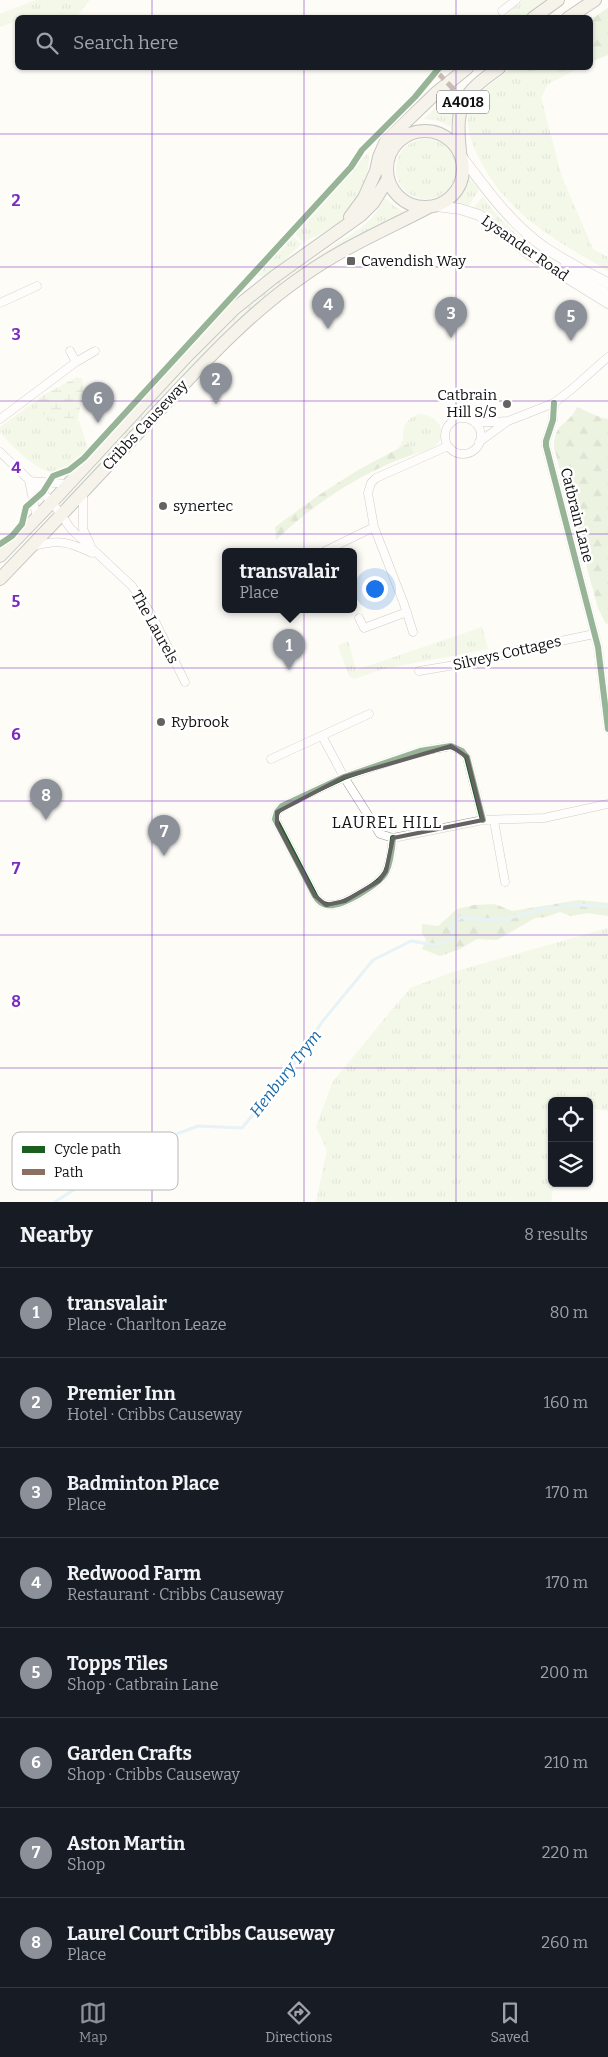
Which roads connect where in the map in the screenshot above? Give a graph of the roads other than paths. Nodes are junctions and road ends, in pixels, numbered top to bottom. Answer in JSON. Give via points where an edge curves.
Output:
{"nodes":[{"id":1,"x":516,"y":0,"type":"edge"},
{"id":2,"x":558,"y":0,"type":"edge"},
{"id":3,"x":595,"y":0,"type":"edge"},
{"id":4,"x":502,"y":11,"type":"dead end"},
{"id":5,"x":538,"y":15,"type":"edge"},
{"id":6,"x":572,"y":15,"type":"edge"},
{"id":7,"x":465,"y":70,"type":"edge"},
{"id":8,"x":496,"y":70,"type":"edge"},
{"id":9,"x":461,"y":154,"type":"junction"},
{"id":10,"x":379,"y":157,"type":"junction"},
{"id":11,"x":388,"y":175,"type":"junction"},
{"id":12,"x":433,"y":206,"type":"junction"},
{"id":13,"x":342,"y":228,"type":"junction"},
{"id":14,"x":544,"y":247,"type":"junction"},
{"id":15,"x":608,"y":283,"type":"edge"},
{"id":16,"x":38,"y":286,"type":"dead end"},
{"id":17,"x":608,"y":301,"type":"edge"},
{"id":18,"x":0,"y":303,"type":"edge"},
{"id":19,"x":70,"y":351,"type":"dead end"},
{"id":20,"x":94,"y":351,"type":"dead end"},
{"id":21,"x":608,"y":357,"type":"edge"},
{"id":22,"x":76,"y":362,"type":"junction"},
{"id":23,"x":554,"y":403,"type":"junction"},
{"id":24,"x":0,"y":419,"type":"edge"},
{"id":25,"x":508,"y":421,"type":"junction"},
{"id":26,"x":475,"y":423,"type":"junction"},
{"id":27,"x":479,"y":442,"type":"junction"},
{"id":28,"x":448,"y":446,"type":"junction"},
{"id":29,"x":0,"y":452,"type":"edge"},
{"id":30,"x":29,"y":481,"type":"junction"},
{"id":31,"x":68,"y":484,"type":"junction"},
{"id":32,"x":83,"y":492,"type":"junction"},
{"id":33,"x":52,"y":502,"type":"junction"},
{"id":34,"x":62,"y":516,"type":"junction"},
{"id":35,"x":37,"y":518,"type":"junction"},
{"id":36,"x":374,"y":527,"type":"junction"},
{"id":37,"x":32,"y":546,"type":"junction"},
{"id":38,"x":331,"y":548,"type":"edge"},
{"id":39,"x":0,"y":556,"type":"edge"},
{"id":40,"x":98,"y":556,"type":"junction"},
{"id":41,"x":0,"y":579,"type":"edge"},
{"id":42,"x":407,"y":612,"type":"junction"},
{"id":43,"x":359,"y":618,"type":"dead end"},
{"id":44,"x":412,"y":632,"type":"dead end"},
{"id":45,"x":594,"y":634,"type":"junction"},
{"id":46,"x":608,"y":646,"type":"edge"},
{"id":47,"x":598,"y":647,"type":"junction"},
{"id":48,"x":419,"y":671,"type":"dead end"},
{"id":49,"x":185,"y":682,"type":"dead end"},
{"id":50,"x":369,"y":714,"type":"dead end"},
{"id":51,"x":608,"y":729,"type":"edge"},
{"id":52,"x":322,"y":736,"type":"junction"},
{"id":53,"x":271,"y":759,"type":"dead end"},
{"id":54,"x":344,"y":777,"type":"junction"},
{"id":55,"x":608,"y":804,"type":"edge"},
{"id":56,"x":483,"y":820,"type":"junction"},
{"id":57,"x":494,"y":821,"type":"junction"},
{"id":58,"x":393,"y":838,"type":"junction"},
{"id":59,"x":505,"y":882,"type":"dead end"}],
"edges":[{"from":1,"to":4,"type":"street"},
{"from":2,"to":5,"type":"main road"},
{"from":3,"to":6,"type":"main road"},
{"from":7,"to":10,"type":"main road","number":"A4018","via":[[386,141]]},
{"from":8,"to":9,"type":"main road","number":"A4018","via":[[471,90],[464,100],[457,127]]},
{"from":9,"to":11,"type":"main road","number":"A4018","via":[[443,135],[420,130],[396,145],[388,160]]},
{"from":9,"to":12,"type":"main road","number":"A4018","via":[[464,172],[459,188],[451,198]]},
{"from":9,"to":14,"type":"street","name":"Lysander Road","via":[[491,195],[518,225]]},
{"from":10,"to":11,"type":"main road"},
{"from":10,"to":13,"type":"main road","number":"A4018","via":[[364,198]]},
{"from":11,"to":12,"type":"main road","via":[[392,188],[404,200],[417,206]]},
{"from":11,"to":13,"type":"main road","name":"Cribbs Causeway","number":"A4018","via":[[372,203]]},
{"from":12,"to":17,"type":"street","name":"Lysander Road","via":[[479,215],[529,254]]},
{"from":12,"to":32,"type":"main road","name":"Cribbs Causeway","number":"A4018","via":[[346,249],[304,275],[257,311],[217,348]]},
{"from":13,"to":31,"type":"main road","name":"Cribbs Causeway","number":"A4018","via":[[234,309]]},
{"from":14,"to":15,"type":"street","name":"Lysander Road"},
{"from":14,"to":17,"type":"street"},
{"from":16,"to":18,"type":"street"},
{"from":19,"to":22,"type":"street"},
{"from":20,"to":22,"type":"street"},
{"from":21,"to":23,"type":"street"},
{"from":22,"to":24,"type":"street"},
{"from":23,"to":25,"type":"street"},
{"from":23,"to":45,"type":"street","name":"Catbrain Lane","via":[[546,446]]},
{"from":25,"to":26,"type":"street"},
{"from":25,"to":27,"type":"street"},
{"from":26,"to":27,"type":"street","via":[[480,432]]},
{"from":26,"to":28,"type":"street","via":[[464,418],[451,423],[445,436]]},
{"from":27,"to":28,"type":"street","via":[[468,453],[457,452]]},
{"from":28,"to":36,"type":"street","via":[[371,483],[368,493]]},
{"from":29,"to":30,"type":"street","name":"The Laurels"},
{"from":30,"to":31,"type":"street"},
{"from":30,"to":33,"type":"street","name":"The Laurels"},
{"from":30,"to":35,"type":"street"},
{"from":31,"to":33,"type":"main road","name":"Cribbs Causeway","number":"A4018"},
{"from":32,"to":34,"type":"main road","name":"Cribbs Causeway","number":"A4018"},
{"from":32,"to":40,"type":"street","name":"The Laurels","via":[[83,529]]},
{"from":33,"to":34,"type":"street","name":"The Laurels"},
{"from":33,"to":35,"type":"main road","name":"Cribbs Causeway","number":"A4018"},
{"from":34,"to":37,"type":"main road","name":"Cribbs Causeway","number":"A4018"},
{"from":34,"to":40,"type":"street","name":"The Laurels"},
{"from":35,"to":39,"type":"main road","name":"Cribbs Causeway","number":"A4018"},
{"from":36,"to":38,"type":"street"},
{"from":36,"to":42,"type":"street"},
{"from":37,"to":40,"type":"street","name":"The Laurels","via":[[60,541],[72,543]]},
{"from":37,"to":41,"type":"main road","name":"Cribbs Causeway","number":"A4018"},
{"from":40,"to":49,"type":"street","name":"The Laurels","via":[[142,599]]},
{"from":42,"to":43,"type":"street","via":[[364,628]]},
{"from":42,"to":44,"type":"street"},
{"from":45,"to":47,"type":"street","name":"Catbrain Lane"},
{"from":45,"to":48,"type":"street","name":"Silveys Cottages","via":[[513,651],[491,659]]},
{"from":46,"to":47,"type":"street"},
{"from":47,"to":51,"type":"street","name":"Catbrain Lane"},
{"from":50,"to":52,"type":"street"},
{"from":52,"to":53,"type":"street"},
{"from":52,"to":54,"type":"street"},
{"from":54,"to":56,"type":"street","via":[[420,751],[455,746],[465,754],[471,766]]},
{"from":54,"to":58,"type":"street","via":[[380,834]]},
{"from":54,"to":58,"type":"street","via":[[282,806],[275,819],[319,901],[326,905],[345,901],[379,881],[386,872]]},
{"from":55,"to":57,"type":"street","via":[[544,818]]},
{"from":56,"to":57,"type":"street"},
{"from":56,"to":58,"type":"street"},
{"from":57,"to":59,"type":"street"}]}
